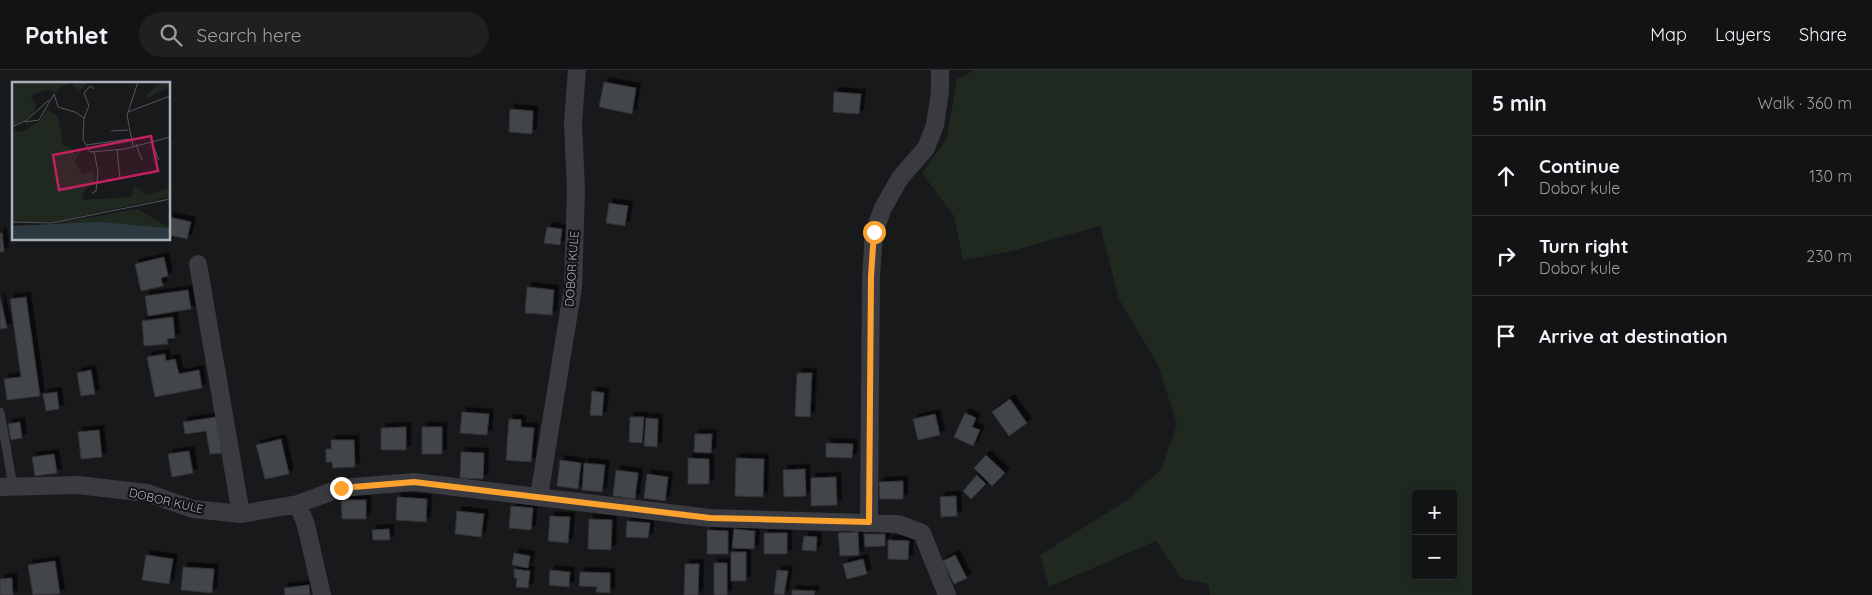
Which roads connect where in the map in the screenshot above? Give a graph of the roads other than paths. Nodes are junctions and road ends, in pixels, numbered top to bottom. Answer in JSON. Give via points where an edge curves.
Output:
{"nodes":[{"id":1,"x":577,"y":70,"type":"edge"},
{"id":2,"x":940,"y":70,"type":"edge"},
{"id":3,"x":198,"y":264,"type":"dead end"},
{"id":4,"x":0,"y":412,"type":"edge"},
{"id":5,"x":7,"y":487,"type":"edge"},
{"id":6,"x":538,"y":496,"type":"junction"},
{"id":7,"x":298,"y":504,"type":"junction"},
{"id":8,"x":241,"y":514,"type":"junction"},
{"id":9,"x":869,"y":522,"type":"junction"},
{"id":10,"x":322,"y":595,"type":"edge"},
{"id":11,"x":947,"y":595,"type":"edge"}],
"edges":[{"from":1,"to":6,"type":"street","name":"DOBOR KULE","via":[[573,124],[576,190],[573,286]]},
{"from":2,"to":9,"type":"street","via":[[935,125],[926,148],[900,178],[874,232]]},
{"from":3,"to":8,"type":"street"},
{"from":4,"to":5,"type":"lane"},
{"from":5,"to":8,"type":"street","name":"DOBOR KULE","via":[[78,485],[147,493],[193,509]]},
{"from":6,"to":7,"type":"street","name":"DOBOR KULE","via":[[414,482],[341,488]]},
{"from":6,"to":9,"type":"street","name":"DOBOR KULE","via":[[710,518]]},
{"from":7,"to":8,"type":"street","name":"DOBOR KULE"},
{"from":7,"to":10,"type":"street"},
{"from":9,"to":11,"type":"street","name":"DOBOR KULE","via":[[898,524],[922,533]]}]}
